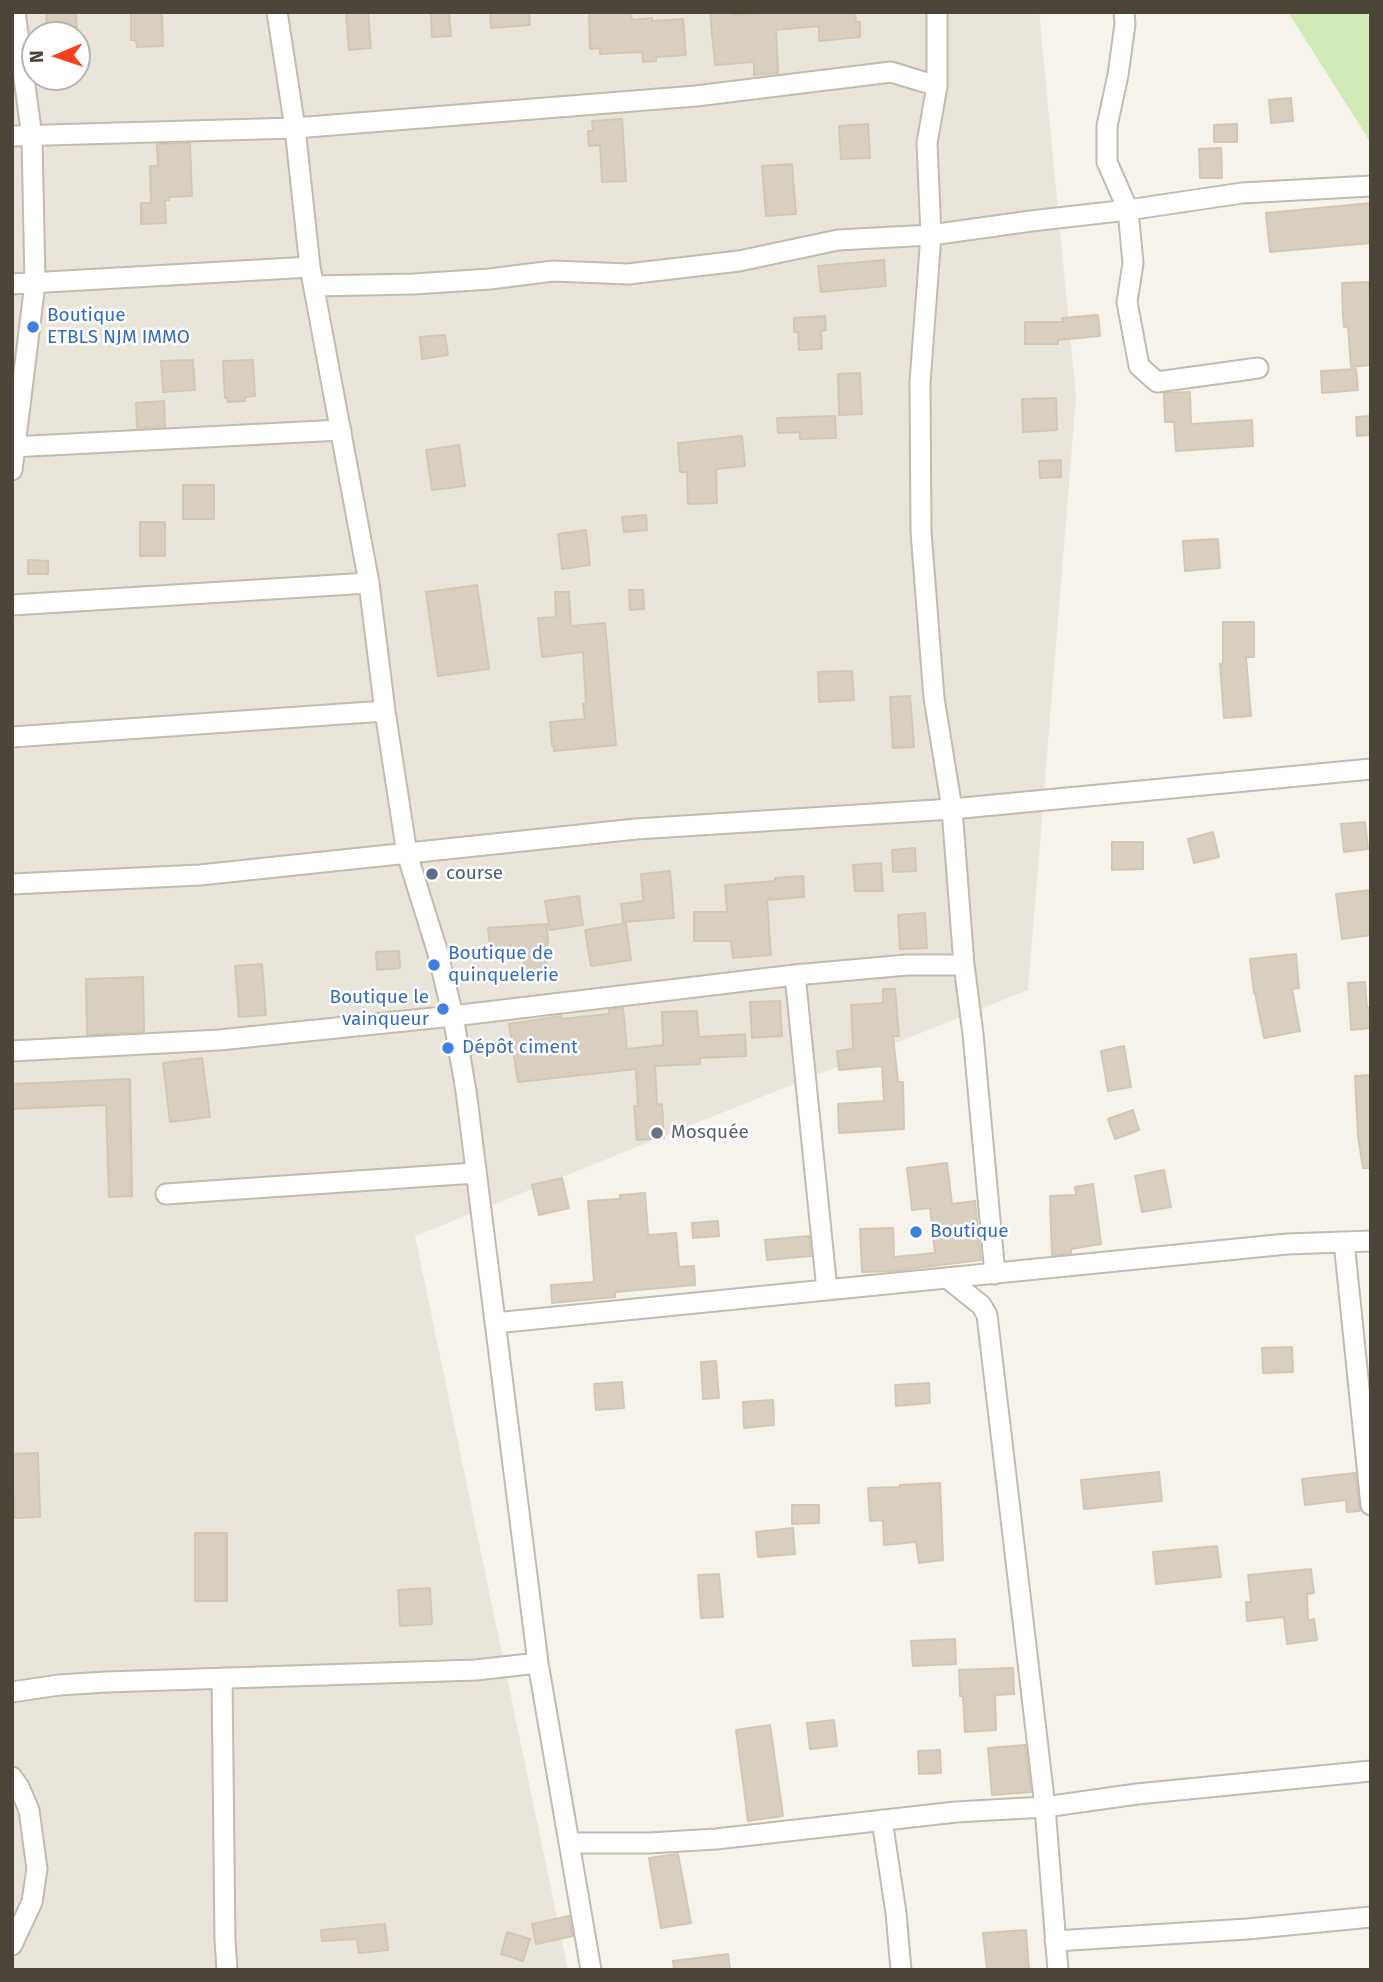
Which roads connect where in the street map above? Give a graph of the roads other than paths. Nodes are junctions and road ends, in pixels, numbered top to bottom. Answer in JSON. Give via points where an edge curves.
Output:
{"nodes":[{"id":1,"x":15,"y":12,"type":"edge"},
{"id":2,"x":277,"y":12,"type":"edge"},
{"id":3,"x":937,"y":12,"type":"edge"},
{"id":4,"x":1124,"y":12,"type":"edge"},
{"id":5,"x":937,"y":86,"type":"junction"},
{"id":6,"x":295,"y":128,"type":"junction"},
{"id":7,"x":12,"y":136,"type":"edge"},
{"id":8,"x":32,"y":137,"type":"junction"},
{"id":9,"x":1371,"y":186,"type":"edge"},
{"id":10,"x":1128,"y":210,"type":"junction"},
{"id":11,"x":931,"y":235,"type":"junction"},
{"id":12,"x":312,"y":277,"type":"junction"},
{"id":13,"x":35,"y":283,"type":"junction"},
{"id":14,"x":12,"y":284,"type":"edge"},
{"id":15,"x":1258,"y":368,"type":"dead end"},
{"id":16,"x":341,"y":430,"type":"junction"},
{"id":17,"x":13,"y":447,"type":"edge"},
{"id":18,"x":12,"y":470,"type":"edge"},
{"id":19,"x":369,"y":583,"type":"junction"},
{"id":20,"x":12,"y":605,"type":"edge"},
{"id":21,"x":385,"y":711,"type":"junction"},
{"id":22,"x":12,"y":737,"type":"edge"},
{"id":23,"x":1371,"y":769,"type":"edge"},
{"id":24,"x":952,"y":809,"type":"junction"},
{"id":25,"x":407,"y":854,"type":"junction"},
{"id":26,"x":12,"y":884,"type":"edge"},
{"id":27,"x":964,"y":965,"type":"junction"},
{"id":28,"x":795,"y":975,"type":"junction"},
{"id":29,"x":453,"y":1016,"type":"junction"},
{"id":30,"x":12,"y":1051,"type":"edge"},
{"id":31,"x":475,"y":1173,"type":"junction"},
{"id":32,"x":166,"y":1194,"type":"dead end"},
{"id":33,"x":1371,"y":1241,"type":"edge"},
{"id":34,"x":1344,"y":1242,"type":"junction"},
{"id":35,"x":995,"y":1274,"type":"junction"},
{"id":36,"x":947,"y":1278,"type":"junction"},
{"id":37,"x":827,"y":1290,"type":"junction"},
{"id":38,"x":495,"y":1323,"type":"junction"},
{"id":39,"x":1371,"y":1505,"type":"edge"},
{"id":40,"x":538,"y":1663,"type":"junction"},
{"id":41,"x":222,"y":1678,"type":"junction"},
{"id":42,"x":12,"y":1692,"type":"edge"},
{"id":43,"x":1371,"y":1771,"type":"edge"},
{"id":44,"x":12,"y":1777,"type":"edge"},
{"id":45,"x":1045,"y":1807,"type":"junction"},
{"id":46,"x":882,"y":1820,"type":"junction"},
{"id":47,"x":569,"y":1843,"type":"junction"},
{"id":48,"x":1371,"y":1917,"type":"edge"},
{"id":49,"x":1055,"y":1941,"type":"junction"},
{"id":50,"x":12,"y":1945,"type":"edge"},
{"id":51,"x":228,"y":1970,"type":"edge"},
{"id":52,"x":591,"y":1970,"type":"edge"},
{"id":53,"x":901,"y":1970,"type":"edge"},
{"id":54,"x":1058,"y":1970,"type":"edge"}],
"edges":[{"from":1,"to":8,"type":"street"},
{"from":2,"to":6,"type":"street"},
{"from":3,"to":5,"type":"street"},
{"from":4,"to":10,"type":"street","via":[[1107,126],[1107,162]]},
{"from":5,"to":6,"type":"street","via":[[891,72],[696,96]]},
{"from":5,"to":11,"type":"street","via":[[927,143]]},
{"from":6,"to":8,"type":"street"},
{"from":6,"to":12,"type":"street"},
{"from":7,"to":8,"type":"street"},
{"from":8,"to":13,"type":"street"},
{"from":9,"to":10,"type":"street","via":[[1242,194]]},
{"from":10,"to":11,"type":"street"},
{"from":10,"to":15,"type":"street","via":[[1133,263],[1127,302],[1139,366],[1157,382]]},
{"from":11,"to":12,"type":"street","via":[[838,240],[739,261],[628,274],[553,271],[414,284]]},
{"from":11,"to":24,"type":"street","via":[[920,382],[921,532],[934,698]]},
{"from":12,"to":13,"type":"street"},
{"from":12,"to":16,"type":"street"},
{"from":13,"to":14,"type":"street"},
{"from":13,"to":17,"type":"street"},
{"from":16,"to":17,"type":"street"},
{"from":16,"to":19,"type":"street"},
{"from":17,"to":18,"type":"street"},
{"from":19,"to":20,"type":"street"},
{"from":19,"to":21,"type":"street"},
{"from":21,"to":22,"type":"street"},
{"from":21,"to":25,"type":"street"},
{"from":23,"to":24,"type":"street"},
{"from":24,"to":25,"type":"street","via":[[636,829]]},
{"from":24,"to":27,"type":"street"},
{"from":25,"to":26,"type":"street","via":[[200,875]]},
{"from":25,"to":29,"type":"street"},
{"from":27,"to":28,"type":"street"},
{"from":27,"to":35,"type":"street"},
{"from":28,"to":29,"type":"street"},
{"from":28,"to":37,"type":"street"},
{"from":29,"to":30,"type":"street","via":[[219,1040]]},
{"from":29,"to":31,"type":"street"},
{"from":31,"to":32,"type":"street"},
{"from":31,"to":38,"type":"street"},
{"from":33,"to":34,"type":"street"},
{"from":34,"to":35,"type":"street"},
{"from":34,"to":39,"type":"street"},
{"from":35,"to":36,"type":"street"},
{"from":36,"to":37,"type":"street"},
{"from":36,"to":45,"type":"street","via":[[988,1315]]},
{"from":37,"to":38,"type":"street"},
{"from":38,"to":40,"type":"street"},
{"from":40,"to":41,"type":"street","via":[[476,1670]]},
{"from":40,"to":47,"type":"street"},
{"from":41,"to":42,"type":"street","via":[[59,1685]]},
{"from":41,"to":51,"type":"street"},
{"from":43,"to":45,"type":"street"},
{"from":44,"to":50,"type":"street","via":[[29,1810],[37,1869],[32,1902]]},
{"from":45,"to":46,"type":"street"},
{"from":45,"to":49,"type":"street"},
{"from":46,"to":47,"type":"street","via":[[716,1839]]},
{"from":46,"to":53,"type":"street"},
{"from":47,"to":52,"type":"street"},
{"from":48,"to":49,"type":"street"},
{"from":49,"to":54,"type":"street"}]}
